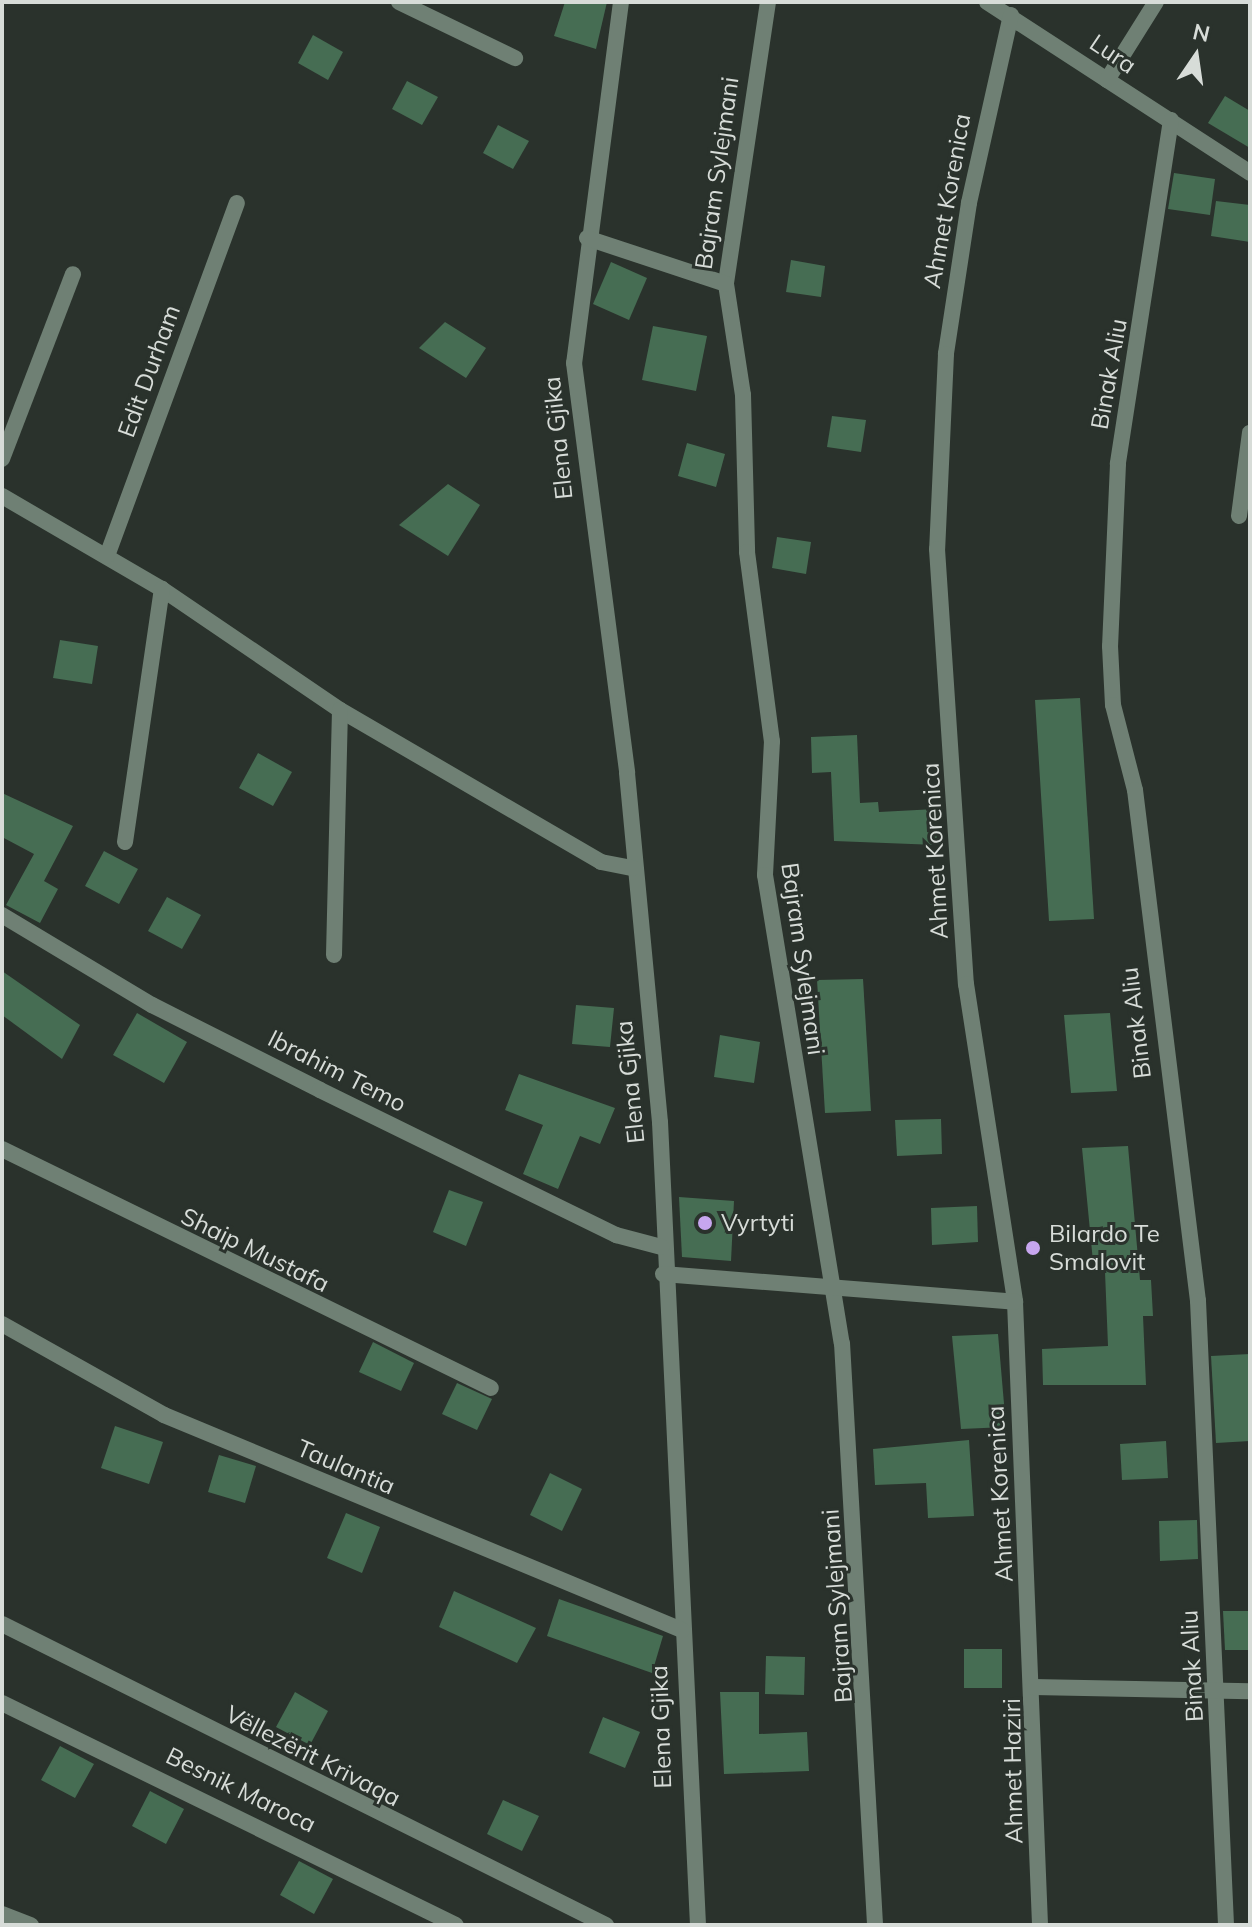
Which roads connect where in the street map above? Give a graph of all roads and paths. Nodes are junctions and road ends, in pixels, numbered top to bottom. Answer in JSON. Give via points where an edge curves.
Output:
{"nodes":[{"id":1,"x":399,"y":2,"type":"edge"},
{"id":2,"x":621,"y":2,"type":"edge"},
{"id":3,"x":768,"y":2,"type":"edge"},
{"id":4,"x":987,"y":2,"type":"edge"},
{"id":5,"x":1156,"y":2,"type":"edge"},
{"id":6,"x":1011,"y":15,"type":"junction"},
{"id":7,"x":515,"y":58,"type":"dead end"},
{"id":8,"x":1107,"y":80,"type":"junction"},
{"id":9,"x":1171,"y":120,"type":"junction"},
{"id":10,"x":1250,"y":173,"type":"edge"},
{"id":11,"x":237,"y":203,"type":"dead end"},
{"id":12,"x":587,"y":238,"type":"junction"},
{"id":13,"x":73,"y":274,"type":"dead end"},
{"id":14,"x":726,"y":284,"type":"junction"},
{"id":15,"x":1250,"y":433,"type":"edge"},
{"id":16,"x":2,"y":459,"type":"edge"},
{"id":17,"x":2,"y":496,"type":"edge"},
{"id":18,"x":1239,"y":516,"type":"dead end"},
{"id":19,"x":107,"y":556,"type":"junction"},
{"id":20,"x":162,"y":589,"type":"junction"},
{"id":21,"x":340,"y":710,"type":"junction"},
{"id":22,"x":125,"y":842,"type":"dead end"},
{"id":23,"x":632,"y":868,"type":"junction"},
{"id":24,"x":2,"y":915,"type":"edge"},
{"id":25,"x":334,"y":955,"type":"dead end"},
{"id":26,"x":2,"y":1149,"type":"edge"},
{"id":27,"x":661,"y":1247,"type":"junction"},
{"id":28,"x":663,"y":1274,"type":"junction"},
{"id":29,"x":832,"y":1288,"type":"junction"},
{"id":30,"x":1015,"y":1302,"type":"junction"},
{"id":31,"x":2,"y":1324,"type":"edge"},
{"id":32,"x":491,"y":1388,"type":"dead end"},
{"id":33,"x":2,"y":1624,"type":"edge"},
{"id":34,"x":682,"y":1630,"type":"junction"},
{"id":35,"x":1033,"y":1687,"type":"junction"},
{"id":36,"x":1216,"y":1690,"type":"junction"},
{"id":37,"x":1250,"y":1691,"type":"edge"},
{"id":38,"x":2,"y":1703,"type":"edge"},
{"id":39,"x":2,"y":1914,"type":"edge"},
{"id":40,"x":31,"y":1925,"type":"edge"},
{"id":41,"x":456,"y":1925,"type":"edge"},
{"id":42,"x":606,"y":1925,"type":"edge"},
{"id":43,"x":698,"y":1925,"type":"edge"},
{"id":44,"x":875,"y":1925,"type":"edge"},
{"id":45,"x":1040,"y":1925,"type":"edge"},
{"id":46,"x":1226,"y":1925,"type":"edge"}],
"edges":[{"from":1,"to":7,"type":"street"},
{"from":2,"to":12,"type":"street","name":"Elena Gjika"},
{"from":3,"to":14,"type":"street","name":"Bajram Sylejmani"},
{"from":4,"to":6,"type":"street","name":"Lura"},
{"from":5,"to":8,"type":"street"},
{"from":6,"to":8,"type":"street","name":"Lura"},
{"from":6,"to":30,"type":"street","name":"Ahmet Korenica","via":[[969,203],[946,354],[937,549],[966,984]]},
{"from":8,"to":9,"type":"street","name":"Lura"},
{"from":9,"to":10,"type":"street","name":"Lura"},
{"from":9,"to":36,"type":"street","name":"Binak Aliu","via":[[1118,464],[1110,646],[1113,705],[1135,790],[1198,1301]]},
{"from":11,"to":19,"type":"street","name":"Edit Durham"},
{"from":12,"to":14,"type":"street"},
{"from":12,"to":23,"type":"street","name":"Elena Gjika","via":[[574,363],[627,773]]},
{"from":13,"to":16,"type":"street"},
{"from":14,"to":29,"type":"street","name":"Bajram Sylejmani","via":[[743,395],[747,552],[772,741],[765,875]]},
{"from":15,"to":18,"type":"street"},
{"from":17,"to":19,"type":"street"},
{"from":19,"to":20,"type":"street"},
{"from":20,"to":21,"type":"street"},
{"from":20,"to":22,"type":"street"},
{"from":21,"to":23,"type":"street","via":[[601,862]]},
{"from":21,"to":25,"type":"street"},
{"from":23,"to":27,"type":"street","name":"Elena Gjika","via":[[660,1122]]},
{"from":24,"to":27,"type":"street","name":"Ibrahim Temo","via":[[152,1005],[320,1090],[616,1235]]},
{"from":26,"to":32,"type":"street","name":"Shaip Mustafa"},
{"from":27,"to":28,"type":"street","name":"Elena Gjika"},
{"from":28,"to":29,"type":"street"},
{"from":28,"to":34,"type":"street","name":"Elena Gjika"},
{"from":29,"to":30,"type":"street"},
{"from":29,"to":44,"type":"street","name":"Bajram Sylejmani","via":[[858,1541]]},
{"from":30,"to":35,"type":"street","name":"Ahmet Korenica"},
{"from":31,"to":34,"type":"street","name":"Taulantia","via":[[164,1415]]},
{"from":33,"to":42,"type":"street","name":"Vëllezërit Krivaqa"},
{"from":34,"to":43,"type":"street","name":"Elena Gjika"},
{"from":35,"to":36,"type":"street","name":"Ahmet Haziri"},
{"from":35,"to":45,"type":"street","name":"Ahmet Haziri"},
{"from":36,"to":37,"type":"street","name":"Ahmet Haziri"},
{"from":36,"to":46,"type":"street","name":"Binak Aliu"},
{"from":38,"to":41,"type":"street","name":"Besnik Maroca"},
{"from":39,"to":40,"type":"street"}]}
